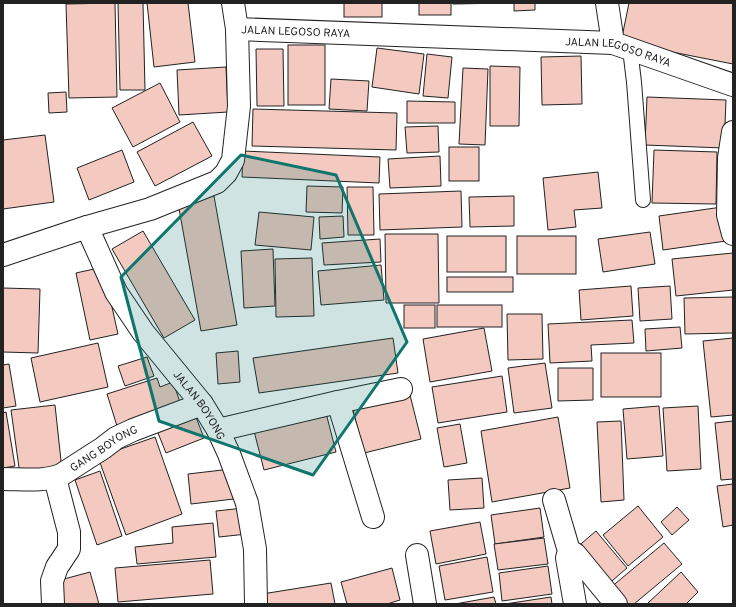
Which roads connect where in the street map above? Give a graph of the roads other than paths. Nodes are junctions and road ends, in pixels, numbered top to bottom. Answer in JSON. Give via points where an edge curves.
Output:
{"nodes":[{"id":1,"x":233,"y":3,"type":"edge"},
{"id":2,"x":607,"y":3,"type":"edge"},
{"id":3,"x":237,"y":29,"type":"junction"},
{"id":4,"x":621,"y":46,"type":"junction"},
{"id":5,"x":733,"y":85,"type":"edge"},
{"id":6,"x":733,"y":132,"type":"edge"},
{"id":7,"x":643,"y":200,"type":"dead end"},
{"id":8,"x":87,"y":227,"type":"junction"},
{"id":9,"x":733,"y":234,"type":"edge"},
{"id":10,"x":3,"y":255,"type":"edge"},
{"id":11,"x":401,"y":389,"type":"dead end"},
{"id":12,"x":338,"y":402,"type":"junction"},
{"id":13,"x":202,"y":404,"type":"junction"},
{"id":14,"x":218,"y":430,"type":"junction"},
{"id":15,"x":55,"y":478,"type":"junction"},
{"id":16,"x":3,"y":479,"type":"edge"},
{"id":17,"x":554,"y":500,"type":"dead end"},
{"id":18,"x":373,"y":517,"type":"dead end"},
{"id":19,"x":569,"y":552,"type":"junction"},
{"id":20,"x":417,"y":555,"type":"dead end"},
{"id":21,"x":53,"y":604,"type":"edge"},
{"id":22,"x":256,"y":604,"type":"edge"},
{"id":23,"x":425,"y":604,"type":"edge"},
{"id":24,"x":575,"y":604,"type":"edge"},
{"id":25,"x":616,"y":604,"type":"edge"}],
"edges":[{"from":1,"to":3,"type":"street"},
{"from":2,"to":4,"type":"street"},
{"from":3,"to":4,"type":"street","name":"JALAN LEGOSO RAYA"},
{"from":3,"to":8,"type":"street","name":"JALAN LEGOSO RAYA","via":[[239,106],[232,160],[226,173],[217,182],[150,209]]},
{"from":4,"to":5,"type":"street","name":"JALAN LEGOSO RAYA"},
{"from":4,"to":7,"type":"lane","via":[[634,82]]},
{"from":6,"to":9,"type":"street","via":[[729,158],[728,215]]},
{"from":8,"to":10,"type":"street","name":"JALAN LEGOSO RAYA"},
{"from":8,"to":13,"type":"street","name":"JALAN BOYONG","via":[[116,292],[143,332]]},
{"from":11,"to":12,"type":"street"},
{"from":12,"to":14,"type":"street"},
{"from":12,"to":18,"type":"street"},
{"from":13,"to":14,"type":"street","name":"JALAN BOYONG"},
{"from":13,"to":15,"type":"street","name":"GANG BOYONG","via":[[116,438]]},
{"from":14,"to":22,"type":"street","name":"JALAN BOYONG","via":[[230,454],[247,503],[256,549]]},
{"from":15,"to":16,"type":"street","name":"GANG BOYONG"},
{"from":15,"to":21,"type":"street","via":[[70,532],[70,549],[57,567],[52,581]]},
{"from":17,"to":19,"type":"street"},
{"from":19,"to":24,"type":"street","via":[[567,558]]},
{"from":19,"to":25,"type":"street","via":[[575,554]]},
{"from":20,"to":23,"type":"street"}]}
